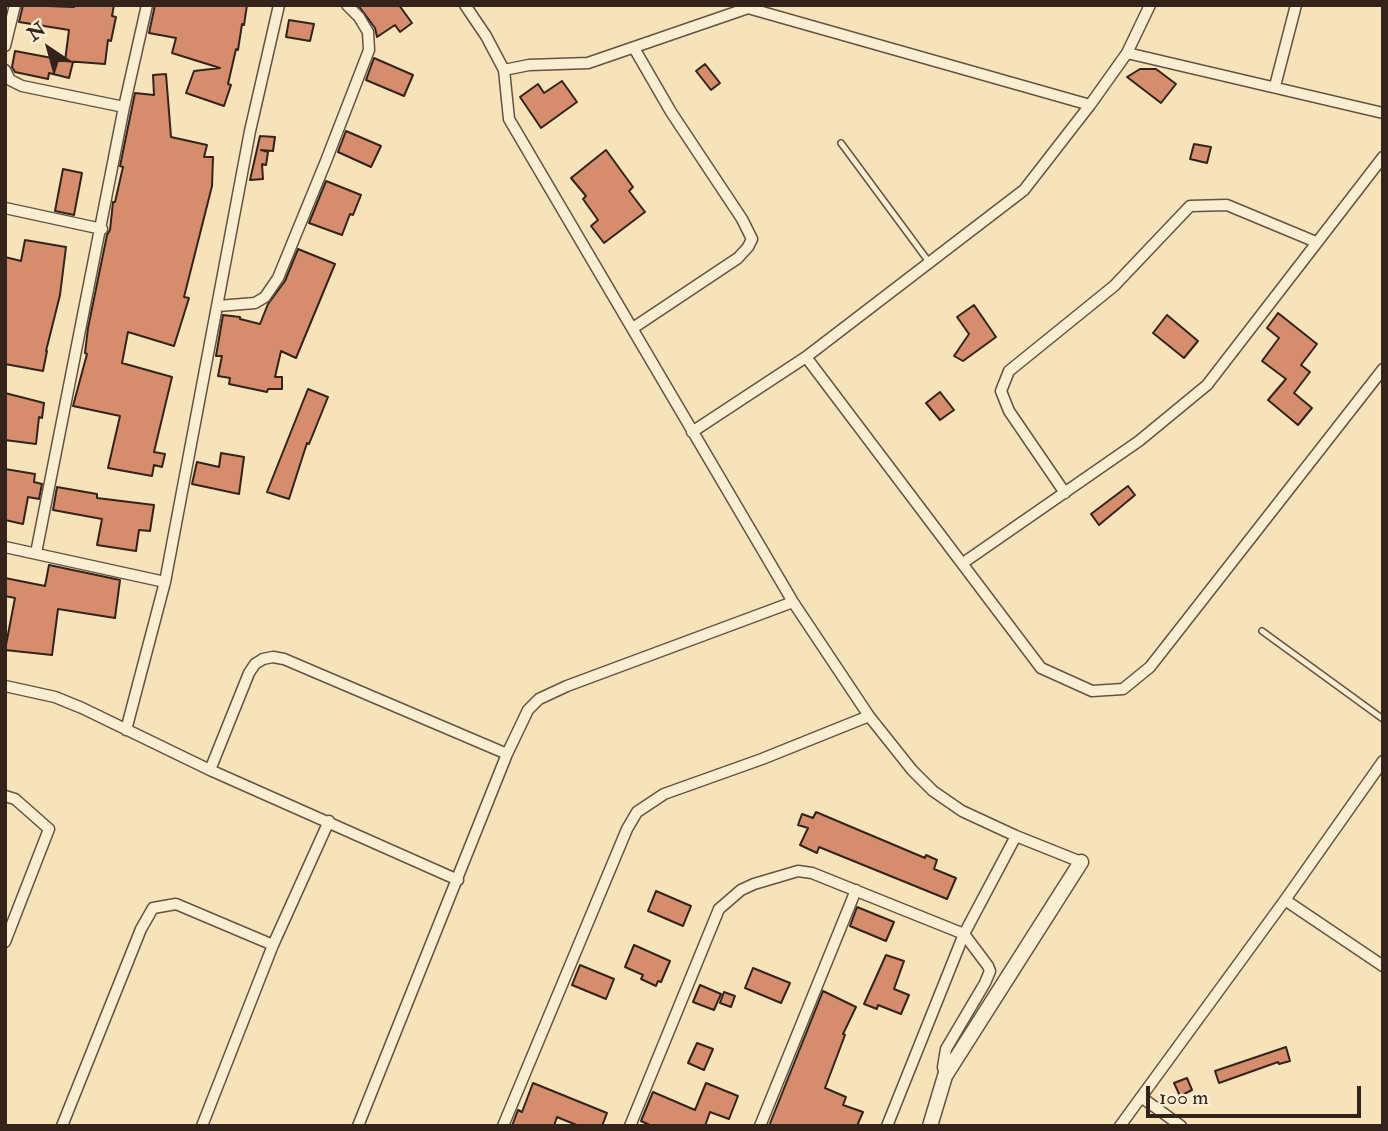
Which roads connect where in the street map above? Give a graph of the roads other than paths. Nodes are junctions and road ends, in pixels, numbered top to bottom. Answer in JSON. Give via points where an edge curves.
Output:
{"nodes":[{"id":1,"x":15,"y":5,"type":"edge"},
{"id":2,"x":147,"y":5,"type":"edge"},
{"id":3,"x":279,"y":5,"type":"edge"},
{"id":4,"x":347,"y":5,"type":"edge"},
{"id":5,"x":465,"y":5,"type":"edge"},
{"id":6,"x":1150,"y":5,"type":"edge"},
{"id":7,"x":1296,"y":5,"type":"edge"},
{"id":8,"x":5,"y":46,"type":"edge"},
{"id":9,"x":634,"y":48,"type":"junction"},
{"id":10,"x":1127,"y":53,"type":"junction"},
{"id":11,"x":5,"y":70,"type":"edge"},
{"id":12,"x":504,"y":70,"type":"junction"},
{"id":13,"x":1275,"y":86,"type":"junction"},
{"id":14,"x":1090,"y":105,"type":"junction"},
{"id":15,"x":124,"y":107,"type":"junction"},
{"id":16,"x":1383,"y":113,"type":"edge"},
{"id":17,"x":841,"y":143,"type":"dead end"},
{"id":18,"x":1383,"y":157,"type":"edge"},
{"id":19,"x":5,"y":208,"type":"edge"},
{"id":20,"x":102,"y":229,"type":"junction"},
{"id":21,"x":1316,"y":242,"type":"junction"},
{"id":22,"x":929,"y":262,"type":"junction"},
{"id":23,"x":218,"y":306,"type":"junction"},
{"id":24,"x":633,"y":328,"type":"junction"},
{"id":25,"x":806,"y":357,"type":"junction"},
{"id":26,"x":1383,"y":369,"type":"edge"},
{"id":27,"x":692,"y":432,"type":"junction"},
{"id":28,"x":1065,"y":493,"type":"junction"},
{"id":29,"x":5,"y":547,"type":"edge"},
{"id":30,"x":36,"y":553,"type":"junction"},
{"id":31,"x":963,"y":563,"type":"junction"},
{"id":32,"x":165,"y":582,"type":"junction"},
{"id":33,"x":793,"y":602,"type":"junction"},
{"id":34,"x":1262,"y":631,"type":"dead end"},
{"id":35,"x":5,"y":685,"type":"edge"},
{"id":36,"x":869,"y":716,"type":"junction"},
{"id":37,"x":1383,"y":719,"type":"edge"},
{"id":38,"x":126,"y":730,"type":"junction"},
{"id":39,"x":507,"y":754,"type":"junction"},
{"id":40,"x":1383,"y":761,"type":"edge"},
{"id":41,"x":210,"y":770,"type":"junction"},
{"id":42,"x":5,"y":796,"type":"edge"},
{"id":43,"x":329,"y":821,"type":"junction"},
{"id":44,"x":1016,"y":836,"type":"junction"},
{"id":45,"x":1081,"y":862,"type":"joint"},
{"id":46,"x":458,"y":880,"type":"junction"},
{"id":47,"x":856,"y":890,"type":"junction"},
{"id":48,"x":1285,"y":900,"type":"junction"},
{"id":49,"x":964,"y":934,"type":"junction"},
{"id":50,"x":5,"y":942,"type":"edge"},
{"id":51,"x":273,"y":945,"type":"junction"},
{"id":52,"x":1383,"y":966,"type":"edge"},
{"id":53,"x":945,"y":1076,"type":"junction"},
{"id":54,"x":1141,"y":1097,"type":"junction"},
{"id":55,"x":62,"y":1126,"type":"edge"},
{"id":56,"x":201,"y":1126,"type":"edge"},
{"id":57,"x":358,"y":1126,"type":"edge"},
{"id":58,"x":503,"y":1126,"type":"edge"},
{"id":59,"x":630,"y":1126,"type":"edge"},
{"id":60,"x":760,"y":1126,"type":"edge"},
{"id":61,"x":887,"y":1126,"type":"edge"},
{"id":62,"x":930,"y":1126,"type":"edge"},
{"id":63,"x":1119,"y":1126,"type":"edge"},
{"id":64,"x":1181,"y":1126,"type":"edge"}],
"edges":[{"from":1,"to":8,"type":"street"},
{"from":2,"to":15,"type":"street"},
{"from":3,"to":23,"type":"street"},
{"from":4,"to":23,"type":"street","via":[[368,32],[369,50],[278,278],[255,303]]},
{"from":5,"to":12,"type":"street"},
{"from":6,"to":10,"type":"street"},
{"from":7,"to":13,"type":"street"},
{"from":9,"to":12,"type":"street","via":[[588,62]]},
{"from":9,"to":14,"type":"street","via":[[748,8]]},
{"from":9,"to":24,"type":"street","via":[[751,239],[738,258]]},
{"from":10,"to":13,"type":"street"},
{"from":10,"to":14,"type":"street"},
{"from":11,"to":15,"type":"street","via":[[10,80],[22,86]]},
{"from":12,"to":24,"type":"street","via":[[509,119]]},
{"from":13,"to":16,"type":"street"},
{"from":14,"to":22,"type":"street","via":[[1024,190]]},
{"from":15,"to":20,"type":"street"},
{"from":17,"to":22,"type":"lane"},
{"from":18,"to":21,"type":"street"},
{"from":19,"to":20,"type":"street"},
{"from":20,"to":30,"type":"street"},
{"from":21,"to":28,"type":"street","via":[[1207,385]]},
{"from":21,"to":28,"type":"street","via":[[1227,205],[1190,206],[1114,286],[1009,372],[1001,391],[1009,411]]},
{"from":22,"to":25,"type":"street"},
{"from":23,"to":32,"type":"street"},
{"from":24,"to":27,"type":"street"},
{"from":25,"to":27,"type":"street"},
{"from":25,"to":31,"type":"street"},
{"from":26,"to":31,"type":"street","via":[[1150,667],[1123,689],[1092,691],[1041,668]]},
{"from":27,"to":33,"type":"street"},
{"from":28,"to":31,"type":"street"},
{"from":29,"to":30,"type":"street"},
{"from":30,"to":32,"type":"street"},
{"from":32,"to":38,"type":"street"},
{"from":33,"to":36,"type":"street"},
{"from":33,"to":39,"type":"street","via":[[550,693],[528,710]]},
{"from":34,"to":37,"type":"lane"},
{"from":35,"to":38,"type":"street","via":[[67,701]]},
{"from":36,"to":44,"type":"street","via":[[933,791],[962,811]]},
{"from":36,"to":58,"type":"street","via":[[664,794],[637,812]]},
{"from":38,"to":41,"type":"street"},
{"from":39,"to":41,"type":"street","via":[[273,656],[255,664],[249,673]]},
{"from":39,"to":46,"type":"street"},
{"from":40,"to":48,"type":"street"},
{"from":41,"to":43,"type":"street"},
{"from":42,"to":50,"type":"street","via":[[15,799],[49,829]]},
{"from":43,"to":46,"type":"street"},
{"from":43,"to":51,"type":"street"},
{"from":44,"to":45,"type":"street"},
{"from":44,"to":49,"type":"street"},
{"from":45,"to":53,"type":"street"},
{"from":46,"to":57,"type":"street"},
{"from":47,"to":49,"type":"street"},
{"from":47,"to":59,"type":"street","via":[[798,871],[754,884],[724,902]]},
{"from":47,"to":60,"type":"street"},
{"from":48,"to":52,"type":"street"},
{"from":48,"to":54,"type":"street"},
{"from":49,"to":53,"type":"street","via":[[990,971],[946,1049]]},
{"from":49,"to":61,"type":"street"},
{"from":51,"to":55,"type":"street","via":[[176,904],[153,908]]},
{"from":51,"to":56,"type":"street"},
{"from":53,"to":62,"type":"street"},
{"from":54,"to":63,"type":"street"},
{"from":54,"to":64,"type":"street"}]}
